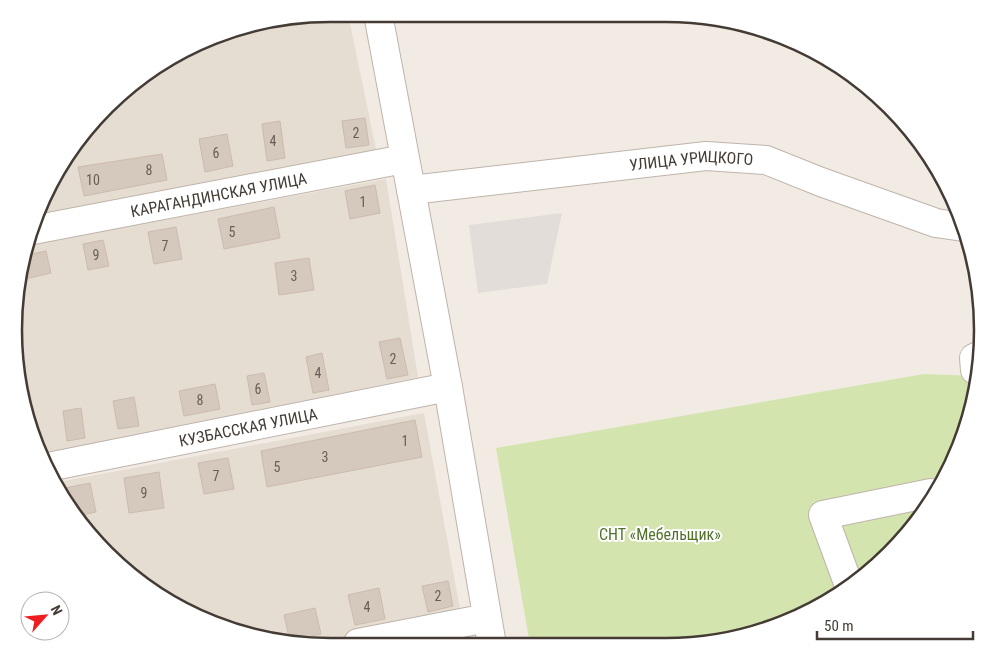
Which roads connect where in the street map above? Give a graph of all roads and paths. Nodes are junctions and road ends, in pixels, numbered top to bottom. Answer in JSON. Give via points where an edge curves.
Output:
{"nodes":[{"id":1,"x":379,"y":22,"type":"edge"},
{"id":2,"x":404,"y":159,"type":"junction"},
{"id":3,"x":411,"y":190,"type":"junction"},
{"id":4,"x":956,"y":226,"type":"edge"},
{"id":5,"x":40,"y":229,"type":"edge"},
{"id":6,"x":448,"y":387,"type":"junction"},
{"id":7,"x":54,"y":466,"type":"edge"},
{"id":8,"x":928,"y":494,"type":"edge"},
{"id":9,"x":847,"y":580,"type":"edge"},
{"id":10,"x":487,"y":618,"type":"junction"},
{"id":11,"x":384,"y":638,"type":"edge"},
{"id":12,"x":491,"y":638,"type":"edge"}],
"edges":[{"from":1,"to":2,"type":"street"},
{"from":2,"to":3,"type":"street"},
{"from":2,"to":5,"type":"street","name":"КАРАГАНДИНСКАЯ УЛИЦА"},
{"from":3,"to":4,"type":"street","name":"УЛИЦА УРИЦКОГО","via":[[706,156],[766,160],[936,223]]},
{"from":3,"to":6,"type":"street"},
{"from":6,"to":7,"type":"street","name":"КУЗБАССКАЯ УЛИЦА"},
{"from":6,"to":10,"type":"street"},
{"from":8,"to":9,"type":"street","via":[[823,516]]},
{"from":10,"to":11,"type":"street"},
{"from":10,"to":12,"type":"street"}]}
